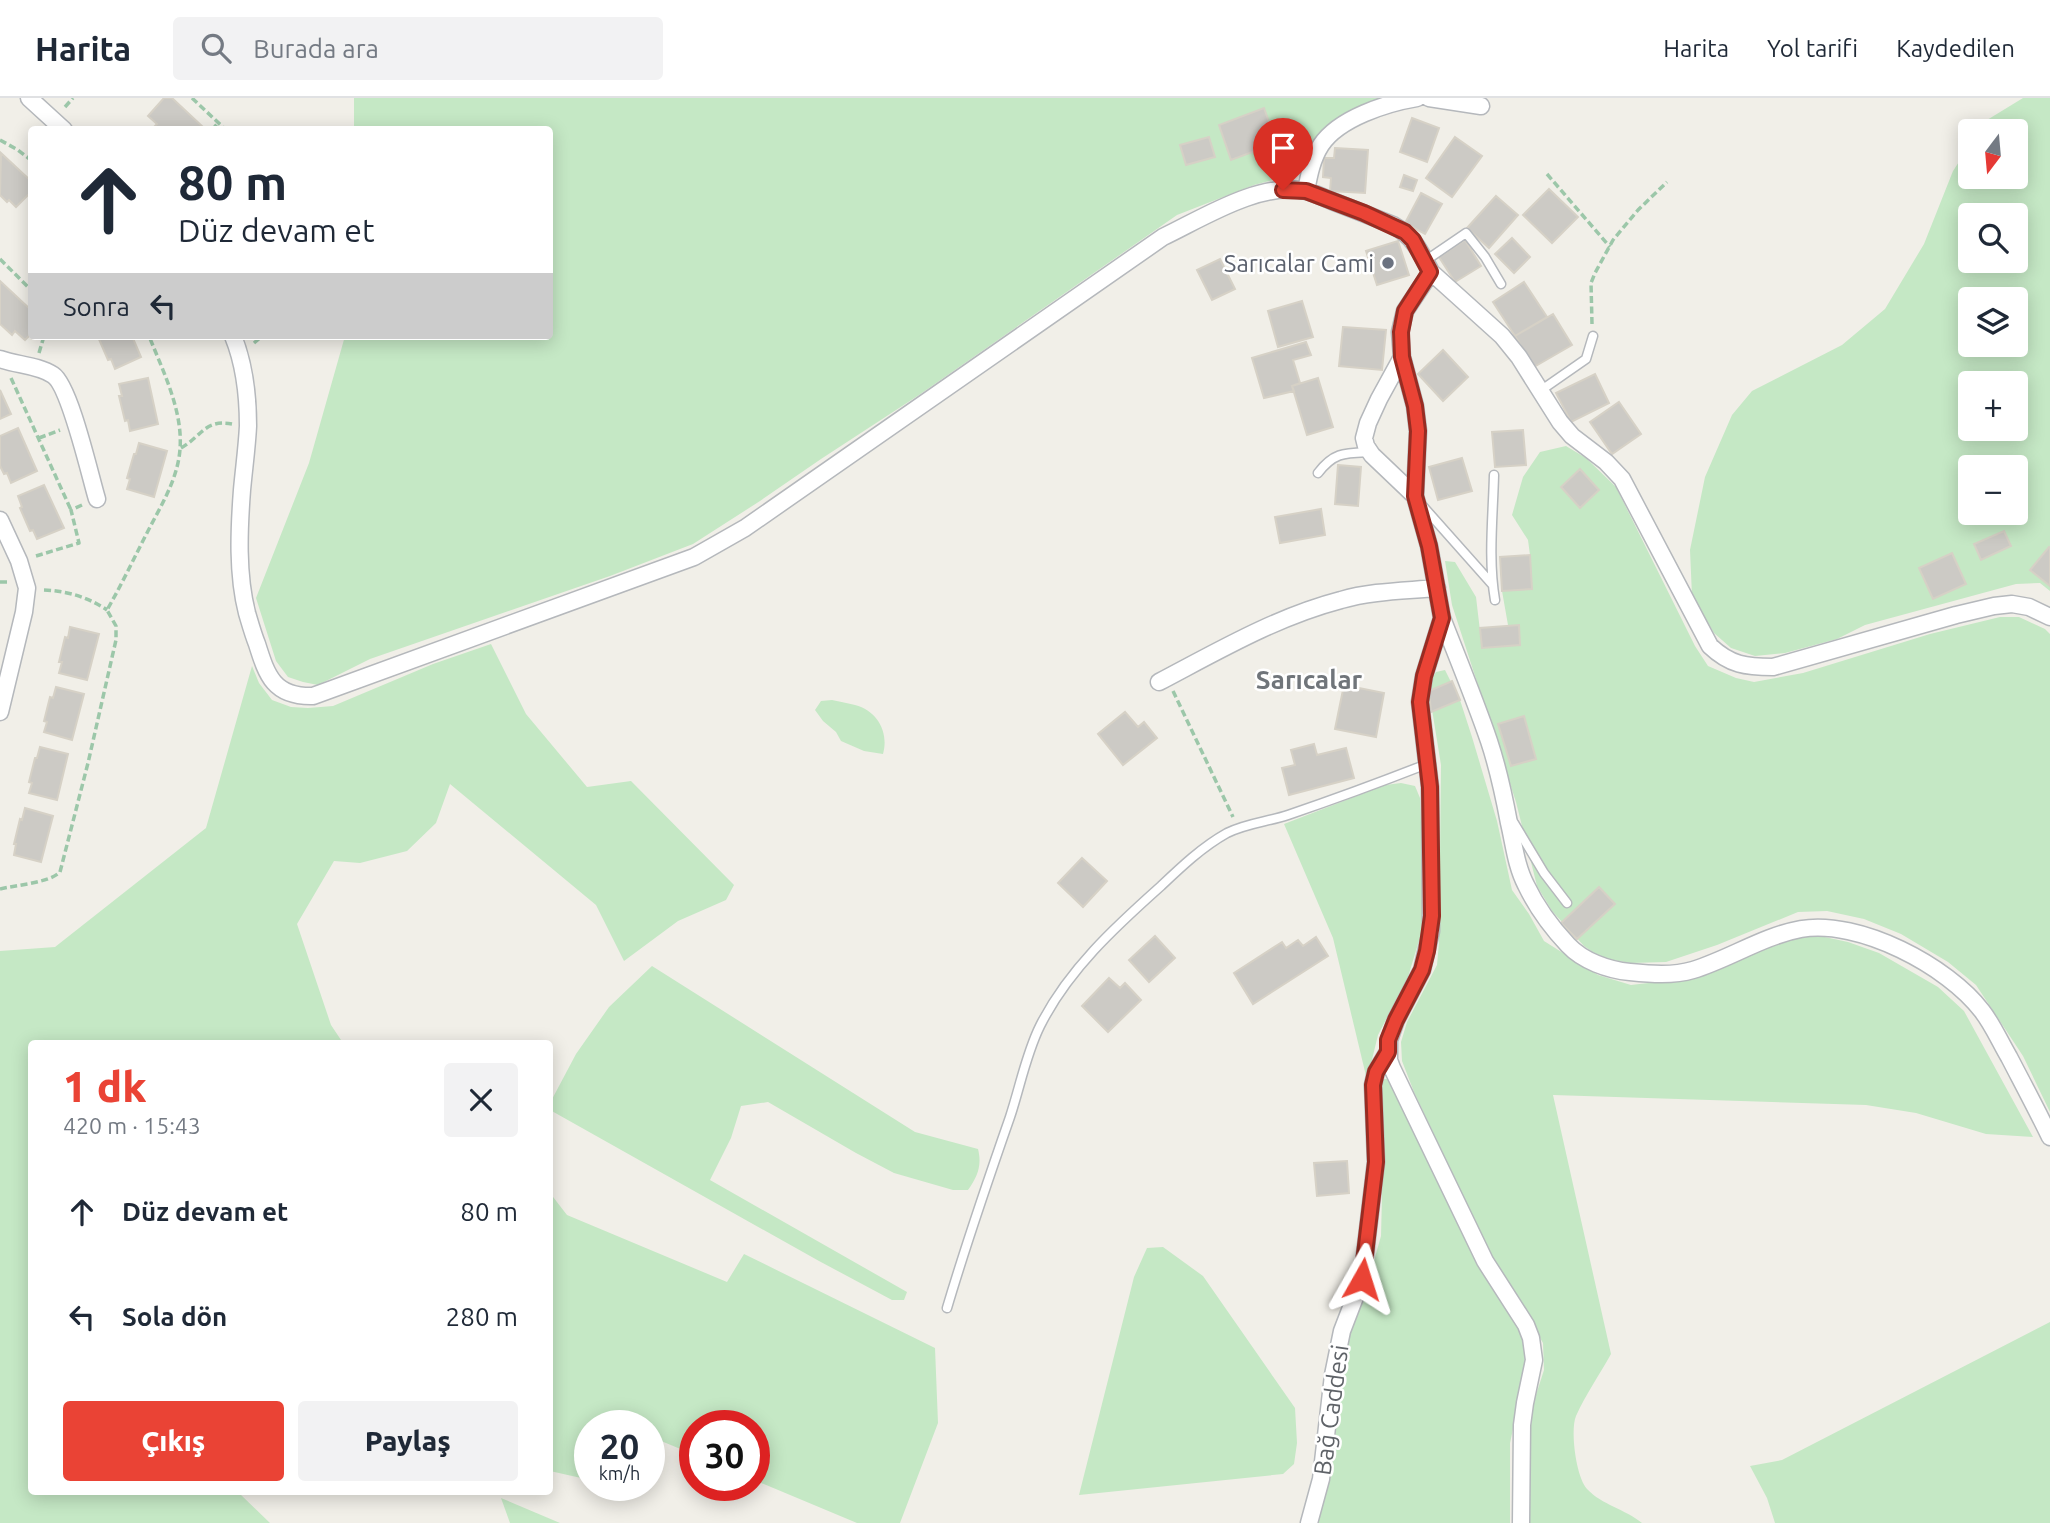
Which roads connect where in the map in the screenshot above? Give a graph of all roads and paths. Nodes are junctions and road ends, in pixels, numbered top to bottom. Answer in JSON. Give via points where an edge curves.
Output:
{"nodes":[{"id":1,"x":29,"y":98,"type":"edge"},
{"id":2,"x":1417,"y":98,"type":"edge"},
{"id":3,"x":1429,"y":98,"type":"edge"},
{"id":4,"x":194,"y":99,"type":"edge"},
{"id":5,"x":1454,"y":99,"type":"edge"},
{"id":6,"x":1481,"y":106,"type":"dead end"},
{"id":7,"x":218,"y":123,"type":"junction"},
{"id":8,"x":60,"y":126,"type":"edge"},
{"id":9,"x":215,"y":126,"type":"edge"},
{"id":10,"x":221,"y":126,"type":"edge"},
{"id":11,"x":0,"y":140,"type":"edge"},
{"id":12,"x":28,"y":158,"type":"edge"},
{"id":13,"x":1547,"y":174,"type":"dead end"},
{"id":14,"x":1667,"y":182,"type":"dead end"},
{"id":15,"x":1306,"y":191,"type":"junction"},
{"id":16,"x":1610,"y":247,"type":"junction"},
{"id":17,"x":0,"y":259,"type":"edge"},
{"id":18,"x":1428,"y":267,"type":"junction"},
{"id":19,"x":1500,"y":284,"type":"dead end"},
{"id":20,"x":28,"y":286,"type":"edge"},
{"id":21,"x":1593,"y":336,"type":"joint"},
{"id":22,"x":151,"y":340,"type":"edge"},
{"id":23,"x":234,"y":340,"type":"edge"},
{"id":24,"x":1402,"y":357,"type":"junction"},
{"id":25,"x":2,"y":360,"type":"edge"},
{"id":26,"x":1540,"y":391,"type":"junction"},
{"id":27,"x":75,"y":424,"type":"junction"},
{"id":28,"x":248,"y":427,"type":"junction"},
{"id":29,"x":39,"y":438,"type":"junction"},
{"id":30,"x":181,"y":448,"type":"junction"},
{"id":31,"x":1370,"y":452,"type":"junction"},
{"id":32,"x":1318,"y":473,"type":"dead end"},
{"id":33,"x":1494,"y":475,"type":"dead end"},
{"id":34,"x":1415,"y":496,"type":"junction"},
{"id":35,"x":97,"y":499,"type":"joint"},
{"id":36,"x":71,"y":510,"type":"junction"},
{"id":37,"x":0,"y":520,"type":"edge"},
{"id":38,"x":19,"y":561,"type":"junction"},
{"id":39,"x":1492,"y":584,"type":"junction"},
{"id":40,"x":27,"y":588,"type":"junction"},
{"id":41,"x":1437,"y":588,"type":"junction"},
{"id":42,"x":1495,"y":600,"type":"dead end"},
{"id":43,"x":107,"y":610,"type":"junction"},
{"id":44,"x":2050,"y":617,"type":"edge"},
{"id":45,"x":1442,"y":618,"type":"junction"},
{"id":46,"x":1163,"y":680,"type":"joint"},
{"id":47,"x":0,"y":712,"type":"edge"},
{"id":48,"x":1427,"y":764,"type":"junction"},
{"id":49,"x":1507,"y":811,"type":"junction"},
{"id":50,"x":1238,"y":828,"type":"junction"},
{"id":51,"x":0,"y":890,"type":"edge"},
{"id":52,"x":1567,"y":903,"type":"dead end"},
{"id":53,"x":1388,"y":1052,"type":"junction"},
{"id":54,"x":2050,"y":1137,"type":"edge"},
{"id":55,"x":947,"y":1308,"type":"dead end"},
{"id":56,"x":1309,"y":1523,"type":"edge"},
{"id":57,"x":1521,"y":1523,"type":"edge"}],
"edges":[{"from":1,"to":8,"type":"street"},
{"from":2,"to":15,"type":"street","via":[[1372,111],[1331,134],[1315,157]]},
{"from":3,"to":5,"type":"street"},
{"from":4,"to":7,"type":"path"},
{"from":5,"to":6,"type":"street"},
{"from":7,"to":9,"type":"path"},
{"from":7,"to":10,"type":"path"},
{"from":11,"to":12,"type":"path"},
{"from":13,"to":16,"type":"path"},
{"from":14,"to":16,"type":"path"},
{"from":15,"to":18,"type":"street","via":[[1405,232]]},
{"from":15,"to":28,"type":"street","via":[[1253,196],[1163,237],[745,528],[694,557],[313,696],[290,693],[270,678],[246,611],[240,526]]},
{"from":16,"to":21,"type":"path","via":[[1591,283]]},
{"from":17,"to":20,"type":"path"},
{"from":18,"to":19,"type":"lane","via":[[1466,233]]},
{"from":18,"to":24,"type":"street","via":[[1402,320]]},
{"from":18,"to":26,"type":"street","via":[[1502,336]]},
{"from":21,"to":26,"type":"lane","via":[[1586,359]]},
{"from":22,"to":30,"type":"path","via":[[176,412]]},
{"from":23,"to":28,"type":"street","via":[[244,380]]},
{"from":24,"to":31,"type":"street","via":[[1368,423],[1364,438]]},
{"from":24,"to":34,"type":"street","via":[[1418,431]]},
{"from":25,"to":27,"type":"street","via":[[59,381]]},
{"from":25,"to":29,"type":"path"},
{"from":26,"to":44,"type":"street","via":[[1572,436],[1622,479],[1710,646],[1734,664],[1773,667],[1994,606],[2029,607]]},
{"from":27,"to":29,"type":"path"},
{"from":27,"to":35,"type":"street"},
{"from":28,"to":30,"type":"path","via":[[218,421]]},
{"from":29,"to":36,"type":"path"},
{"from":30,"to":43,"type":"path","via":[[168,494]]},
{"from":31,"to":32,"type":"lane","via":[[1336,456]]},
{"from":31,"to":34,"type":"street"},
{"from":33,"to":39,"type":"lane"},
{"from":34,"to":39,"type":"lane"},
{"from":34,"to":41,"type":"street"},
{"from":35,"to":36,"type":"path"},
{"from":36,"to":38,"type":"path","via":[[79,543]]},
{"from":37,"to":38,"type":"street"},
{"from":38,"to":40,"type":"street"},
{"from":39,"to":42,"type":"lane"},
{"from":40,"to":43,"type":"path","via":[[74,594]]},
{"from":40,"to":47,"type":"street"},
{"from":41,"to":45,"type":"street"},
{"from":41,"to":46,"type":"street","via":[[1343,599],[1293,614]]},
{"from":43,"to":51,"type":"path","via":[[116,626],[116,640],[62,867],[56,876]]},
{"from":45,"to":48,"type":"street","name":"Bağ Caddesi","via":[[1421,690]]},
{"from":45,"to":49,"type":"street","via":[[1489,743]]},
{"from":46,"to":50,"type":"path"},
{"from":48,"to":50,"type":"lane","via":[[1278,819]]},
{"from":48,"to":53,"type":"street","name":"Bağ Caddesi","via":[[1431,932],[1422,970],[1396,1020]]},
{"from":49,"to":52,"type":"lane"},
{"from":49,"to":54,"type":"street","via":[[1525,884],[1554,929],[1592,962],[1618,971],[1669,974],[1692,971],[1802,929],[1868,935],[1942,975],[1982,1011]]},
{"from":50,"to":55,"type":"lane","via":[[1193,857],[1113,928],[1055,1000],[1029,1054]]},
{"from":53,"to":56,"type":"street","name":"Bağ Caddesi","via":[[1373,1085],[1376,1162],[1362,1279],[1342,1331],[1321,1479]]},
{"from":53,"to":57,"type":"street","via":[[1485,1261],[1531,1338],[1534,1360],[1522,1425]]}]}
